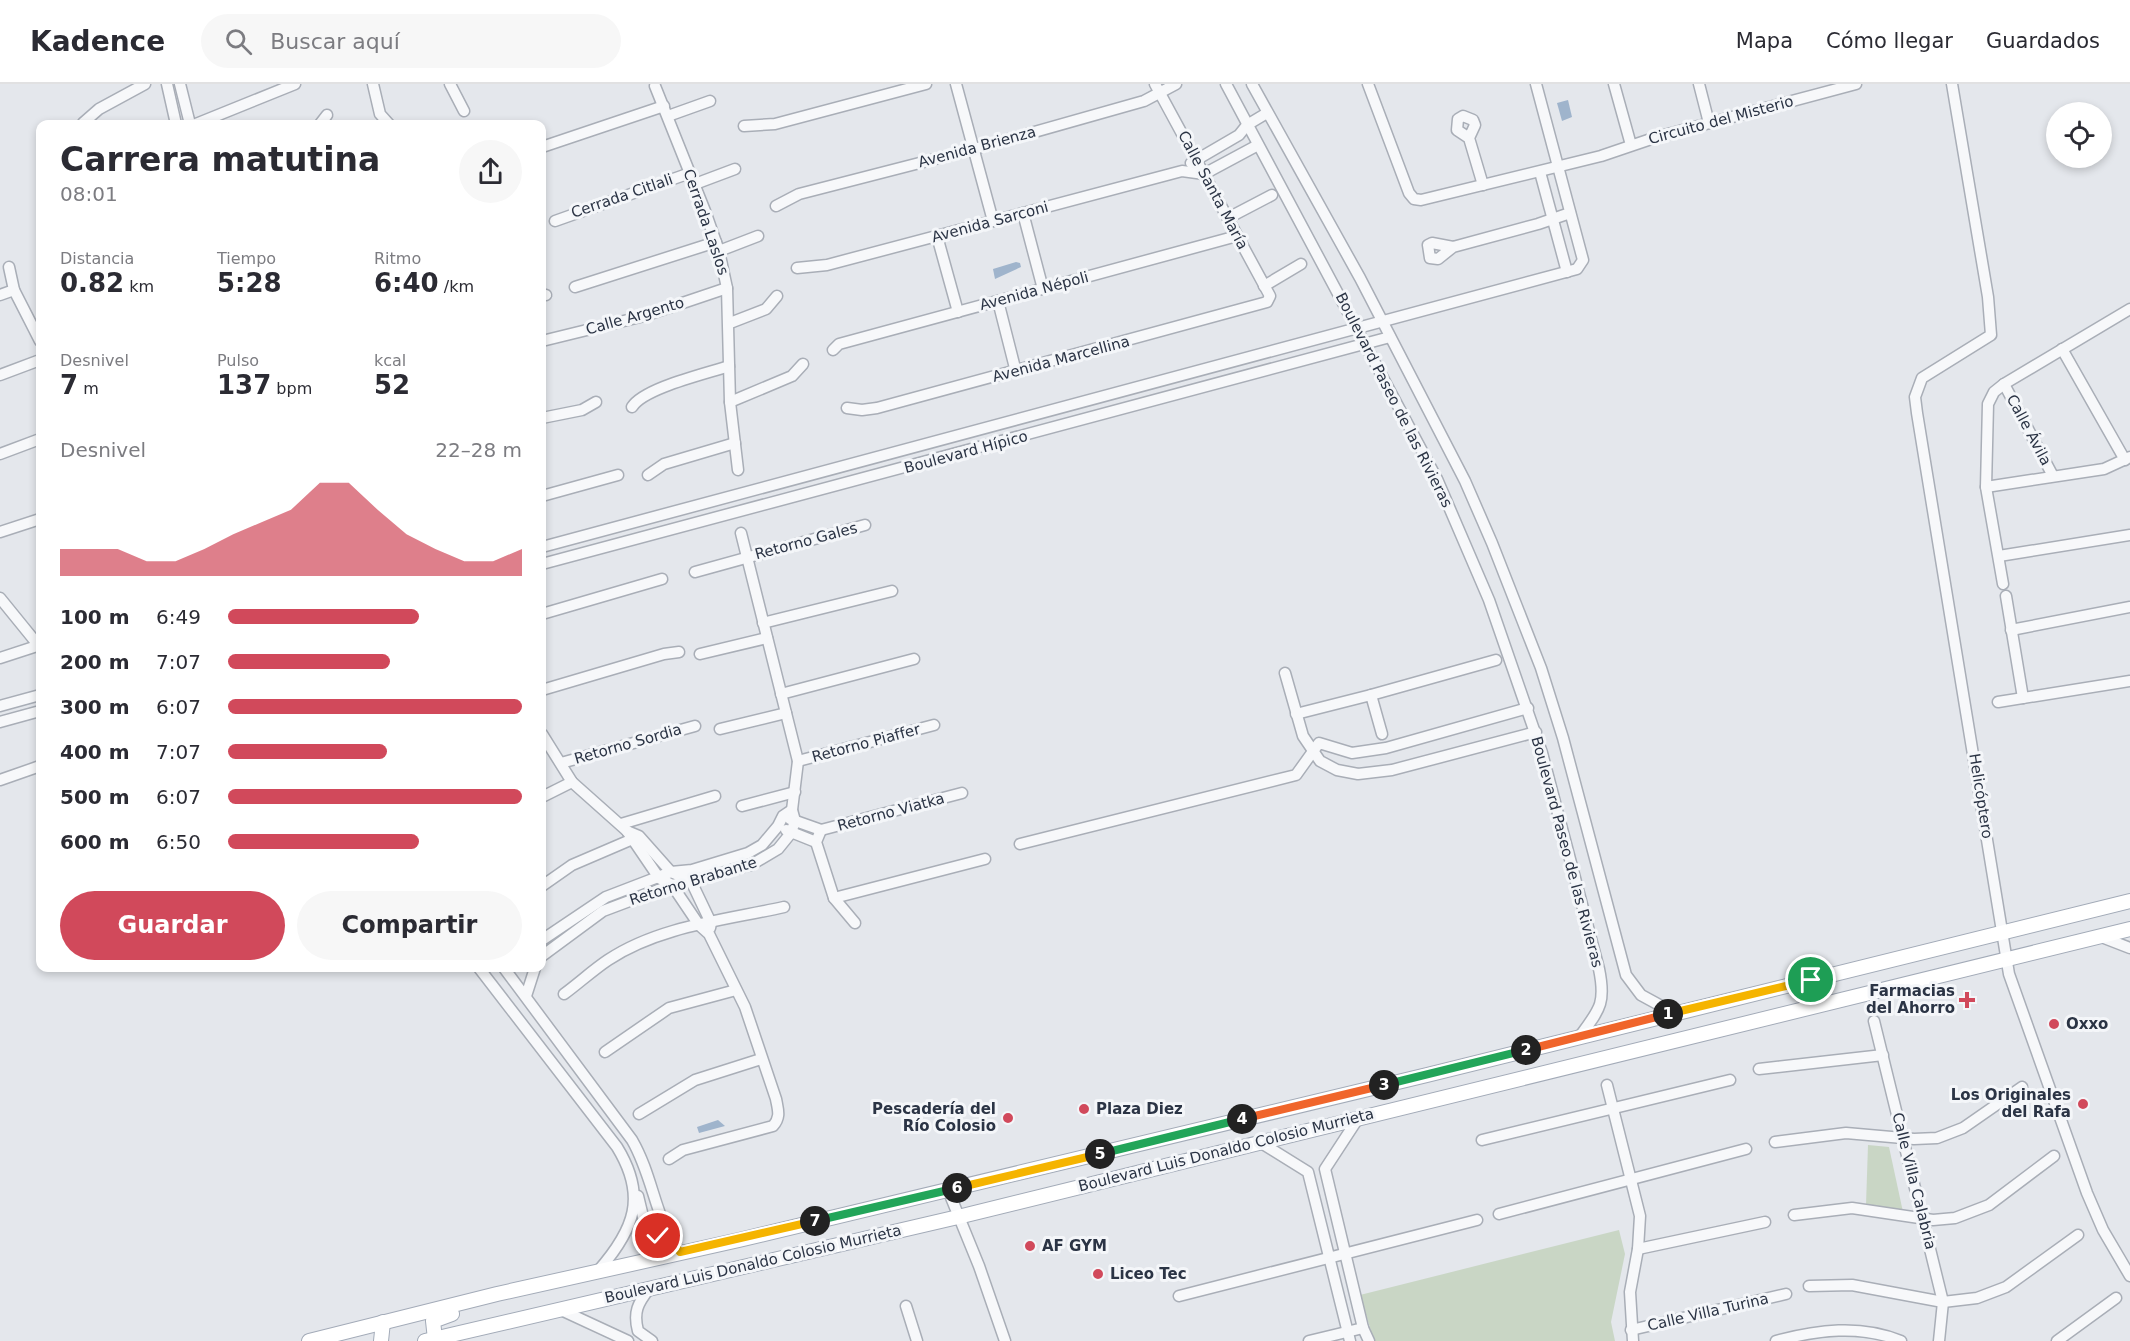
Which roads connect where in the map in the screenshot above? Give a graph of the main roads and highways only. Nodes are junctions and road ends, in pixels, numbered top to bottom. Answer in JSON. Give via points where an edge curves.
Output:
{"nodes":[{"id":1,"x":2130,"y":901,"type":"edge"},
{"id":2,"x":2130,"y":929,"type":"edge"},
{"id":3,"x":1475,"y":1063,"type":"junction"},
{"id":4,"x":1481,"y":1087,"type":"junction"},
{"id":5,"x":544,"y":1282,"type":"junction"},
{"id":6,"x":383,"y":1322,"type":"junction"},
{"id":7,"x":430,"y":1340,"type":"edge"},
{"id":8,"x":309,"y":1341,"type":"edge"},
{"id":9,"x":381,"y":1341,"type":"edge"}],
"edges":[{"from":1,"to":3,"type":"main road","name":"Boulevard Luis Donaldo Colosio Murrieta"},
{"from":2,"to":4,"type":"main road","name":"Boulevard Luis Donaldo Colosio Murrieta"},
{"from":3,"to":4,"type":"main road"},
{"from":3,"to":5,"type":"main road","name":"Boulevard Luis Donaldo Colosio Murrieta"},
{"from":4,"to":7,"type":"main road","name":"Boulevard Luis Donaldo Colosio Murrieta","via":[[958,1217]]},
{"from":5,"to":6,"type":"main road","name":"Boulevard Luis Donaldo Colosio Murrieta"},
{"from":5,"to":7,"type":"main road","via":[[500,1302],[436,1318]]},
{"from":6,"to":8,"type":"main road","name":"Boulevard Luis Donaldo Colosio Murrieta"},
{"from":6,"to":9,"type":"main road"}]}
